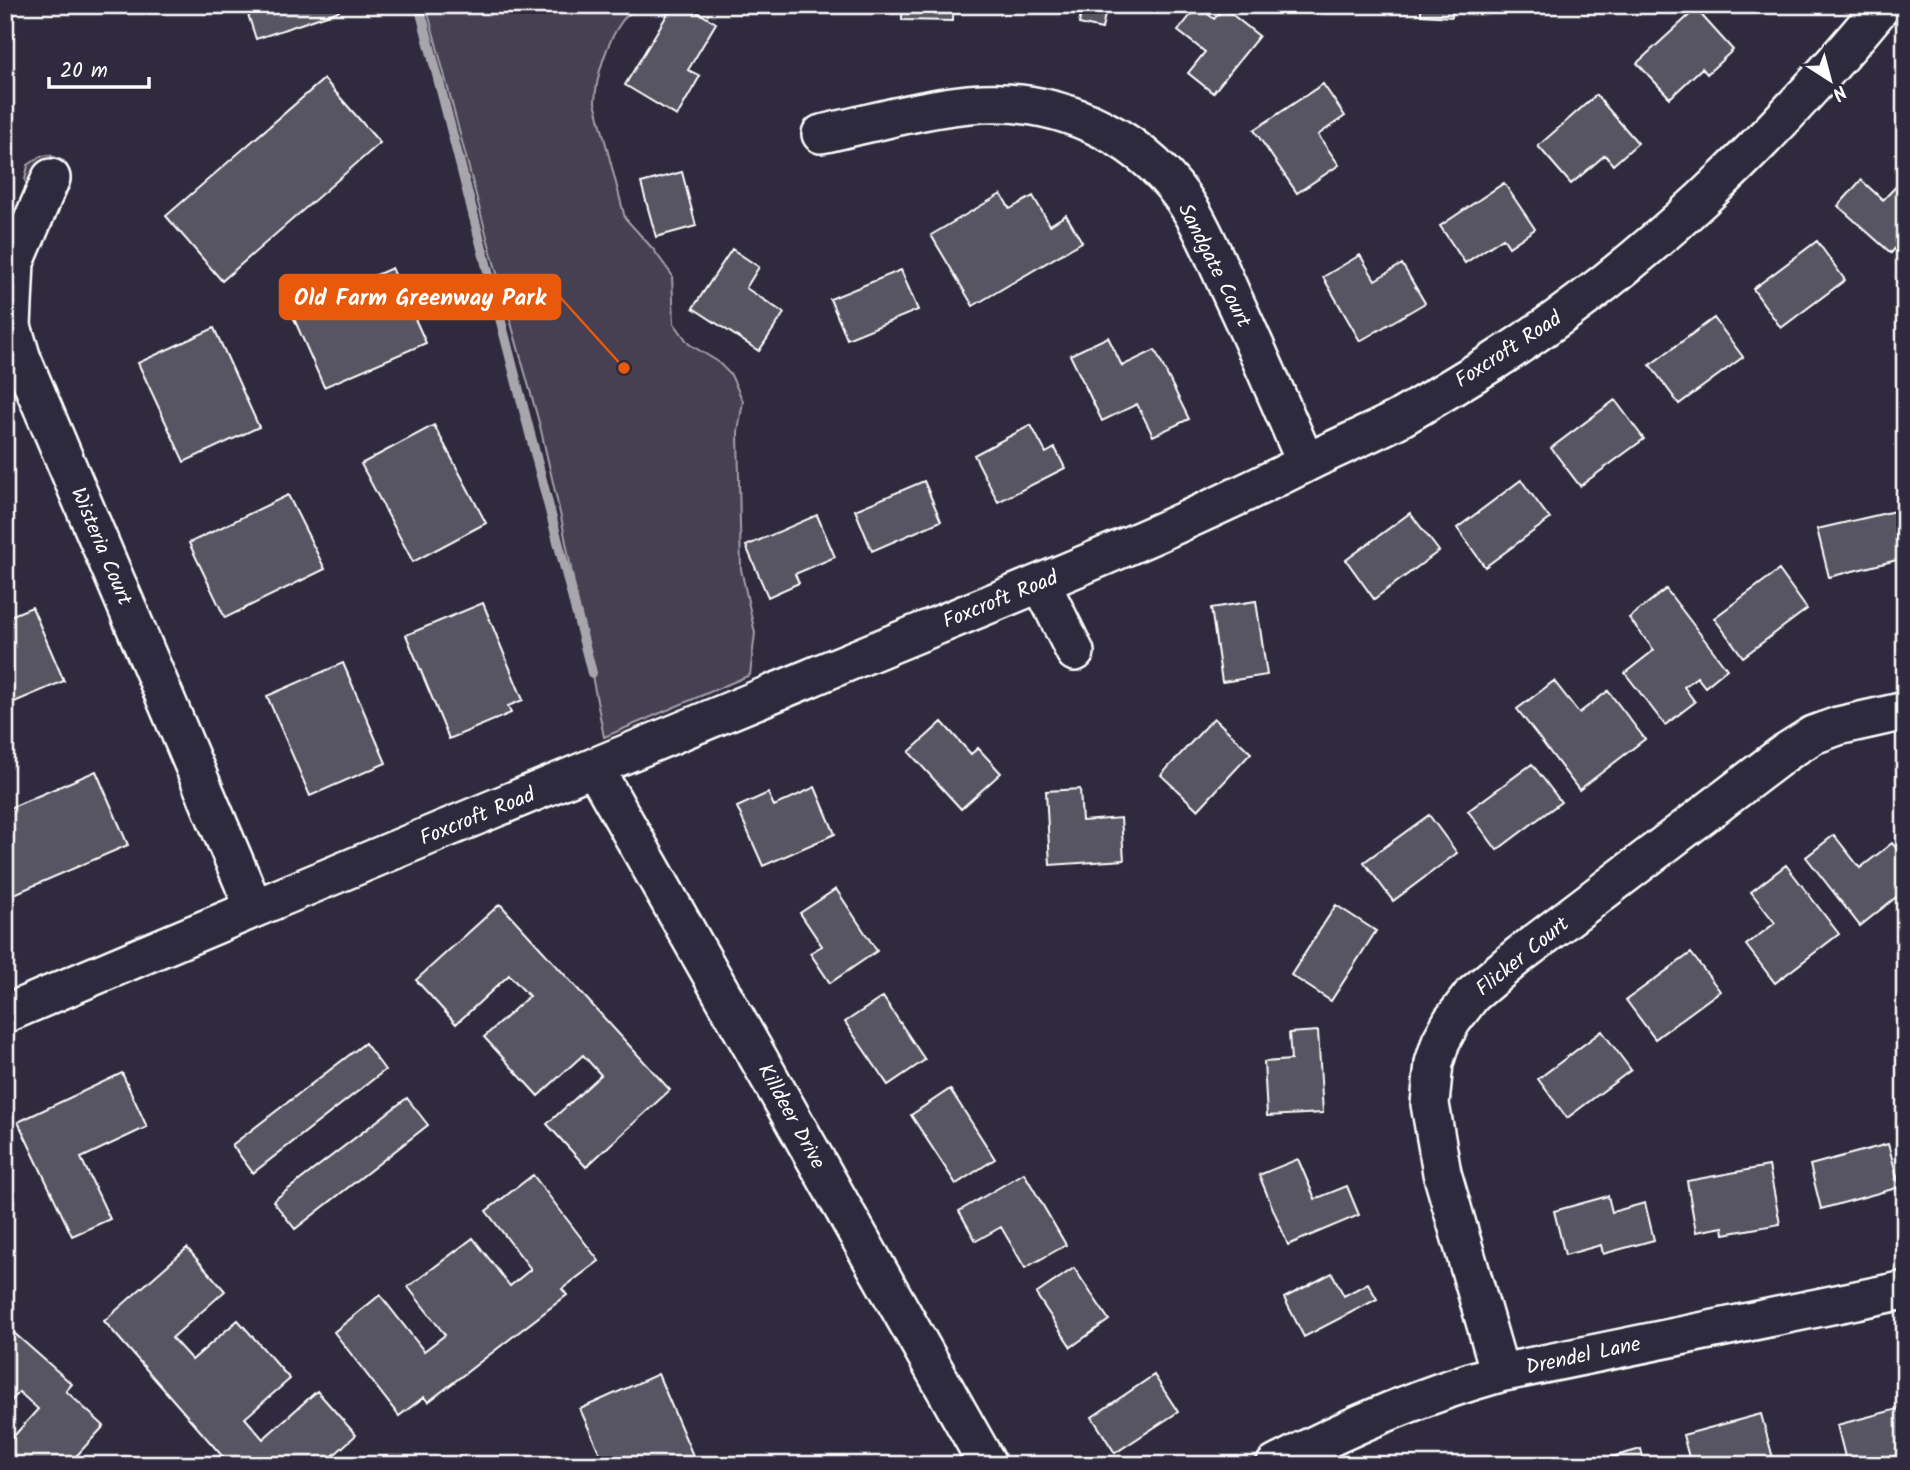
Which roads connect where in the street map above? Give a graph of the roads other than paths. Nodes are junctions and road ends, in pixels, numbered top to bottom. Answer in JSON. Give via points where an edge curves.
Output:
{"nodes":[{"id":1,"x":1883,"y":5,"type":"edge"},
{"id":2,"x":821,"y":134,"type":"dead end"},
{"id":3,"x":51,"y":178,"type":"dead end"},
{"id":4,"x":1306,"y":463,"type":"junction"},
{"id":5,"x":1041,"y":583,"type":"junction"},
{"id":6,"x":1075,"y":652,"type":"dead end"},
{"id":7,"x":1905,"y":711,"type":"edge"},
{"id":8,"x":594,"y":767,"type":"junction"},
{"id":9,"x":254,"y":908,"type":"junction"},
{"id":10,"x":5,"y":1014,"type":"edge"},
{"id":11,"x":1905,"y":1290,"type":"edge"},
{"id":12,"x":1500,"y":1373,"type":"junction"},
{"id":13,"x":988,"y":1465,"type":"edge"},
{"id":14,"x":1275,"y":1465,"type":"edge"}],
"edges":[{"from":1,"to":4,"type":"street","name":"Foxcroft Road","via":[[1736,169],[1673,228],[1593,292],[1496,360],[1398,419]]},
{"from":2,"to":4,"type":"street","name":"Sandgate Court","via":[[983,103],[1067,113],[1129,144],[1160,172],[1192,213]]},
{"from":3,"to":9,"type":"street","name":"Wisteria Court","via":[[15,262],[12,326]]},
{"from":4,"to":5,"type":"street","name":"Foxcroft Road"},
{"from":5,"to":6,"type":"street"},
{"from":5,"to":8,"type":"street","name":"Foxcroft Road"},
{"from":7,"to":12,"type":"street","name":"Flicker Court","via":[[1838,726],[1786,752],[1518,956],[1472,995],[1452,1021],[1434,1063],[1430,1104],[1442,1173]]},
{"from":8,"to":9,"type":"street","name":"Foxcroft Road"},
{"from":8,"to":13,"type":"street","name":"Killdeer Drive"},
{"from":9,"to":10,"type":"street","name":"Foxcroft Road"},
{"from":11,"to":12,"type":"street","name":"Drendel Lane"},
{"from":12,"to":14,"type":"street","name":"Drendel Lane","via":[[1342,1431]]}]}
